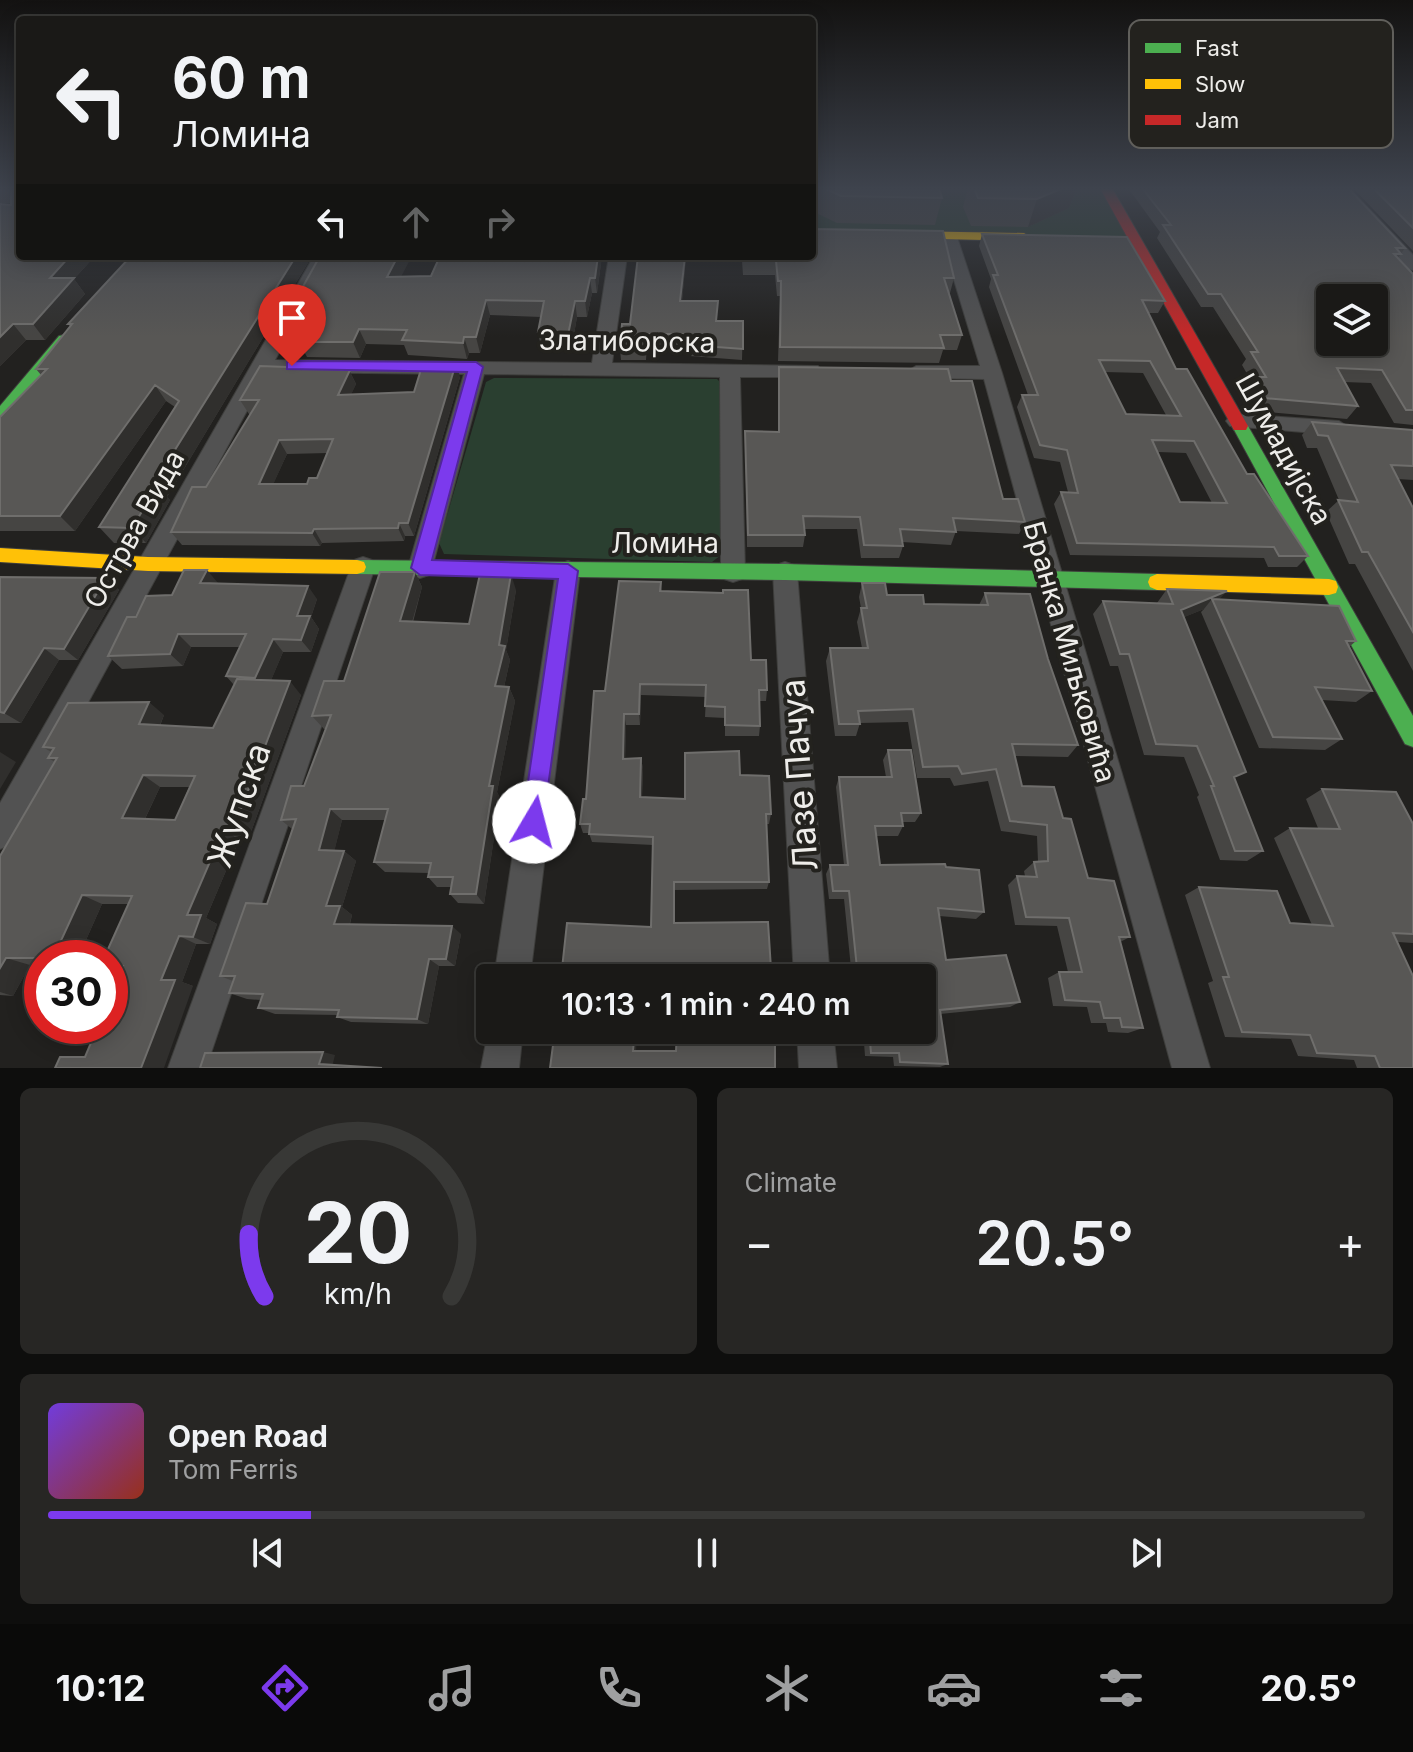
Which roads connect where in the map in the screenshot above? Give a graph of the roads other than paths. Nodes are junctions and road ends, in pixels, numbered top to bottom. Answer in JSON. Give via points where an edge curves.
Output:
{"nodes":[{"id":1,"x":949,"y":237,"type":"edge"},
{"id":2,"x":1123,"y":238,"type":"edge"},
{"id":3,"x":1387,"y":238,"type":"edge"},
{"id":4,"x":321,"y":260,"type":"edge"},
{"id":5,"x":617,"y":260,"type":"edge"},
{"id":6,"x":1413,"y":265,"type":"edge"},
{"id":7,"x":78,"y":322,"type":"edge"},
{"id":8,"x":261,"y":366,"type":"junction"},
{"id":9,"x":476,"y":367,"type":"junction"},
{"id":10,"x":601,"y":369,"type":"junction"},
{"id":11,"x":730,"y":370,"type":"junction"},
{"id":12,"x":838,"y":371,"type":"edge"},
{"id":13,"x":899,"y":372,"type":"edge"},
{"id":14,"x":992,"y":373,"type":"junction"},
{"id":15,"x":0,"y":416,"type":"edge"},
{"id":16,"x":1237,"y":421,"type":"junction"},
{"id":17,"x":1354,"y":430,"type":"edge"},
{"id":18,"x":0,"y":555,"type":"edge"},
{"id":19,"x":148,"y":564,"type":"junction"},
{"id":20,"x":363,"y":567,"type":"junction"},
{"id":21,"x":420,"y":568,"type":"junction"},
{"id":22,"x":568,"y":571,"type":"junction"},
{"id":23,"x":733,"y":572,"type":"junction"},
{"id":24,"x":785,"y":572,"type":"junction"},
{"id":25,"x":1048,"y":578,"type":"junction"},
{"id":26,"x":1329,"y":587,"type":"junction"},
{"id":27,"x":1413,"y":737,"type":"edge"},
{"id":28,"x":0,"y":833,"type":"edge"},
{"id":29,"x":514,"y":964,"type":"edge"},
{"id":30,"x":811,"y":964,"type":"edge"},
{"id":31,"x":503,"y":1044,"type":"edge"},
{"id":32,"x":816,"y":1044,"type":"edge"},
{"id":33,"x":187,"y":1068,"type":"edge"},
{"id":34,"x":500,"y":1068,"type":"edge"},
{"id":35,"x":818,"y":1068,"type":"edge"},
{"id":36,"x":1191,"y":1068,"type":"edge"}],
"edges":[{"from":1,"to":14,"type":"street","name":"Бранка Миљковића"},
{"from":2,"to":16,"type":"street","name":"Шумадијска"},
{"from":3,"to":6,"type":"street"},
{"from":4,"to":8,"type":"street","name":"Острва Вида"},
{"from":5,"to":10,"type":"street"},
{"from":7,"to":15,"type":"street"},
{"from":8,"to":9,"type":"street","name":"Златиборска"},
{"from":8,"to":19,"type":"street","name":"Острва Вида"},
{"from":9,"to":10,"type":"street","name":"Златиборска"},
{"from":9,"to":21,"type":"street"},
{"from":10,"to":11,"type":"street","name":"Златиборска"},
{"from":11,"to":12,"type":"street","name":"Златиборска"},
{"from":11,"to":23,"type":"street"},
{"from":13,"to":14,"type":"street"},
{"from":14,"to":25,"type":"street","name":"Бранка Миљковића"},
{"from":16,"to":17,"type":"street"},
{"from":16,"to":26,"type":"street","name":"Шумадијска"},
{"from":18,"to":19,"type":"street","name":"Ломина"},
{"from":19,"to":20,"type":"street","name":"Ломина"},
{"from":19,"to":28,"type":"street","name":"Острва Вида"},
{"from":20,"to":21,"type":"street","name":"Ломина"},
{"from":20,"to":33,"type":"street","name":"Жупска"},
{"from":21,"to":22,"type":"street","name":"Ломина"},
{"from":22,"to":23,"type":"street","name":"Ломина"},
{"from":22,"to":29,"type":"street"},
{"from":23,"to":24,"type":"street","name":"Ломина"},
{"from":24,"to":25,"type":"street","name":"Ломина"},
{"from":24,"to":30,"type":"street","name":"Лазе Пачуа"},
{"from":25,"to":26,"type":"street","name":"Ломина"},
{"from":25,"to":36,"type":"street","name":"Бранка Миљковића"},
{"from":26,"to":27,"type":"street","name":"Шумадијска"},
{"from":31,"to":34,"type":"street"},
{"from":32,"to":35,"type":"street"}]}
